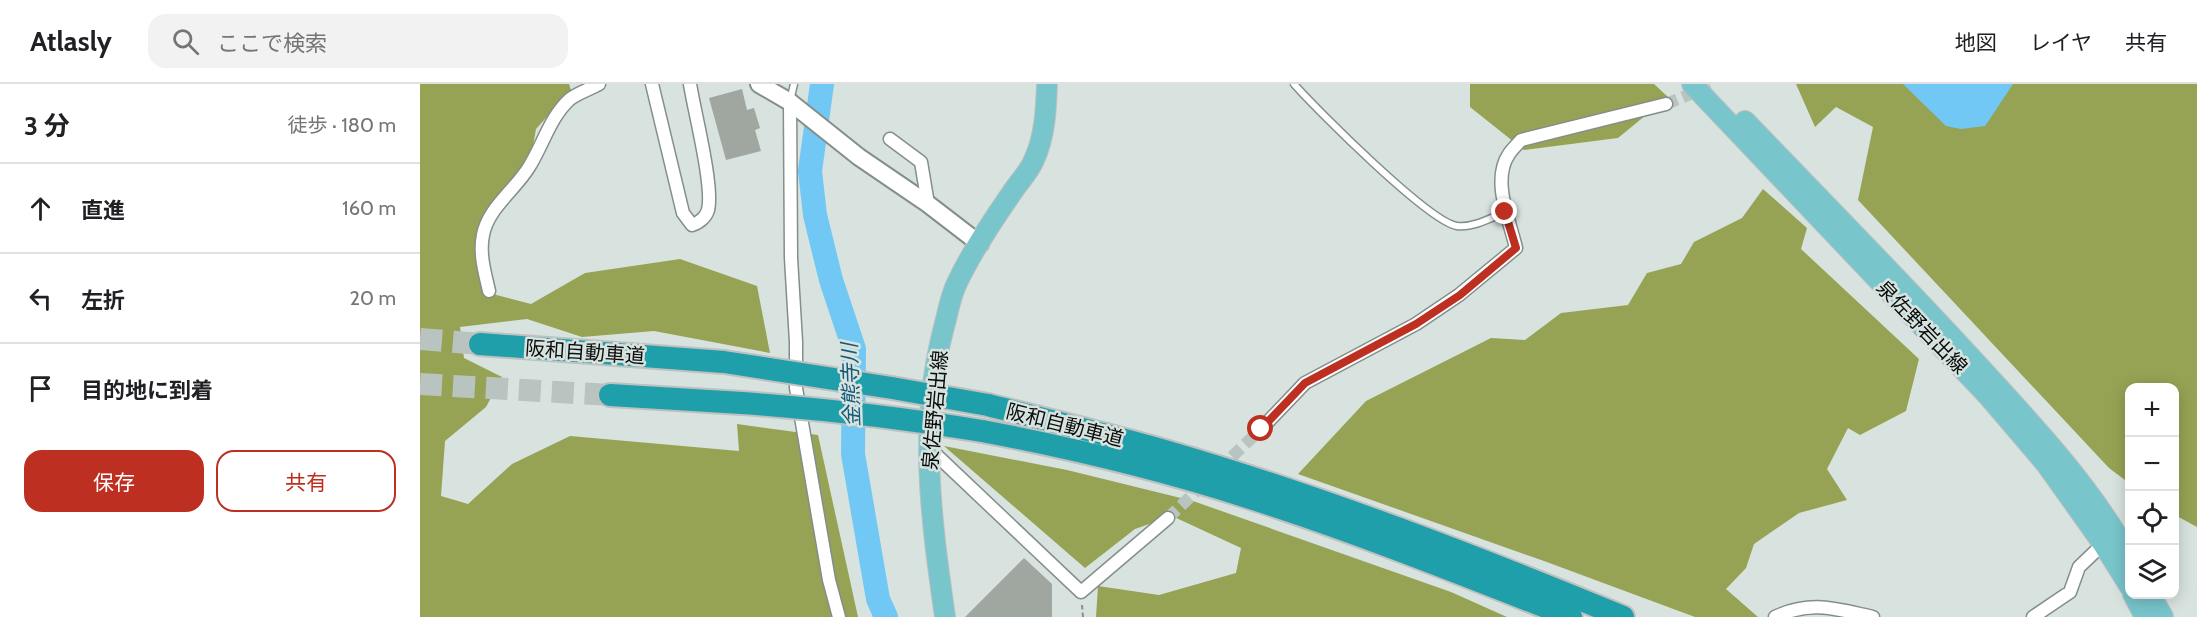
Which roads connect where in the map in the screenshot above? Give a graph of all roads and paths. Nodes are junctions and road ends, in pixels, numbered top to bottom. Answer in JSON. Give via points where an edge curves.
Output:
{"nodes":[{"id":1,"x":599,"y":84,"type":"edge"},
{"id":2,"x":652,"y":84,"type":"edge"},
{"id":3,"x":690,"y":84,"type":"edge"},
{"id":4,"x":759,"y":84,"type":"edge"},
{"id":5,"x":794,"y":84,"type":"edge"},
{"id":6,"x":1047,"y":84,"type":"edge"},
{"id":7,"x":1294,"y":84,"type":"edge"},
{"id":8,"x":1692,"y":84,"type":"edge"},
{"id":9,"x":1711,"y":84,"type":"edge"},
{"id":10,"x":1666,"y":104,"type":"tunnel mouth"},
{"id":11,"x":793,"y":106,"type":"junction"},
{"id":12,"x":890,"y":139,"type":"dead end"},
{"id":13,"x":928,"y":204,"type":"junction"},
{"id":14,"x":1505,"y":212,"type":"junction"},
{"id":15,"x":980,"y":244,"type":"junction"},
{"id":16,"x":489,"y":291,"type":"dead end"},
{"id":17,"x":480,"y":344,"type":"tunnel mouth"},
{"id":18,"x":610,"y":395,"type":"tunnel mouth"},
{"id":19,"x":1261,"y":429,"type":"tunnel mouth"},
{"id":20,"x":928,"y":447,"type":"junction"},
{"id":21,"x":1168,"y":518,"type":"tunnel mouth"},
{"id":22,"x":2103,"y":544,"type":"junction"},
{"id":23,"x":2125,"y":550,"type":"edge"},
{"id":24,"x":2125,"y":580,"type":"edge"},
{"id":25,"x":1521,"y":597,"type":"junction"},
{"id":26,"x":2136,"y":599,"type":"edge"},
{"id":27,"x":2153,"y":599,"type":"edge"},
{"id":28,"x":1595,"y":605,"type":"junction"},
{"id":29,"x":839,"y":617,"type":"edge"},
{"id":30,"x":945,"y":617,"type":"edge"},
{"id":31,"x":1556,"y":617,"type":"edge"},
{"id":32,"x":1571,"y":617,"type":"edge"},
{"id":33,"x":1623,"y":617,"type":"edge"},
{"id":34,"x":1630,"y":617,"type":"edge"},
{"id":35,"x":1775,"y":617,"type":"edge"},
{"id":36,"x":1873,"y":617,"type":"edge"},
{"id":37,"x":2033,"y":617,"type":"edge"},
{"id":38,"x":2145,"y":617,"type":"edge"},
{"id":39,"x":2163,"y":617,"type":"edge"}],
"edges":[{"from":1,"to":16,"type":"street","via":[[571,99],[556,117],[530,166],[488,220],[482,236],[482,261]]},
{"from":2,"to":3,"type":"street","via":[[683,213],[692,225],[700,222],[708,210],[709,189]]},
{"from":4,"to":11,"type":"street"},
{"from":5,"to":11,"type":"lane"},
{"from":6,"to":15,"type":"main road","name":"泉佐野岩出線","via":[[1041,141],[1034,162]]},
{"from":7,"to":14,"type":"lane","via":[[1411,197],[1445,224],[1459,227]]},
{"from":8,"to":22,"type":"main road","name":"泉佐野岩出線","via":[[1989,397],[2046,464]]},
{"from":9,"to":23,"type":"main road","name":"泉佐野岩出線","via":[[2028,420],[2078,479]]},
{"from":10,"to":14,"type":"street","via":[[1521,140],[1507,156],[1502,175]]},
{"from":11,"to":13,"type":"street"},
{"from":11,"to":29,"type":"street","via":[[791,258],[796,388]]},
{"from":12,"to":13,"type":"street","via":[[921,162]]},
{"from":13,"to":15,"type":"street"},
{"from":14,"to":19,"type":"street","via":[[1516,248],[1460,295],[1416,324],[1305,383]]},
{"from":15,"to":20,"type":"main road","name":"泉佐野岩出線","via":[[956,284],[936,360]]},
{"from":17,"to":28,"type":"highway","name":"阪和自動車道","bridge":true,"via":[[724,362],[988,405],[1249,477],[1428,540]]},
{"from":18,"to":25,"type":"highway","name":"阪和自動車道","bridge":true,"via":[[850,412],[982,431],[1117,460],[1332,526]]},
{"from":20,"to":21,"type":"street","via":[[1081,592]]},
{"from":20,"to":30,"type":"main road","name":"泉佐野岩出線","via":[[931,514]]},
{"from":22,"to":24,"type":"main road","name":"泉佐野岩出線"},
{"from":22,"to":37,"type":"street","via":[[2079,567],[2070,592]]},
{"from":25,"to":31,"type":"highway"},
{"from":25,"to":32,"type":"highway","name":"阪和自動車道"},
{"from":26,"to":38,"type":"main road"},
{"from":27,"to":39,"type":"main road"},
{"from":28,"to":33,"type":"highway","name":"阪和自動車道"},
{"from":28,"to":34,"type":"highway"},
{"from":35,"to":36,"type":"street","via":[[1820,606]]}]}
